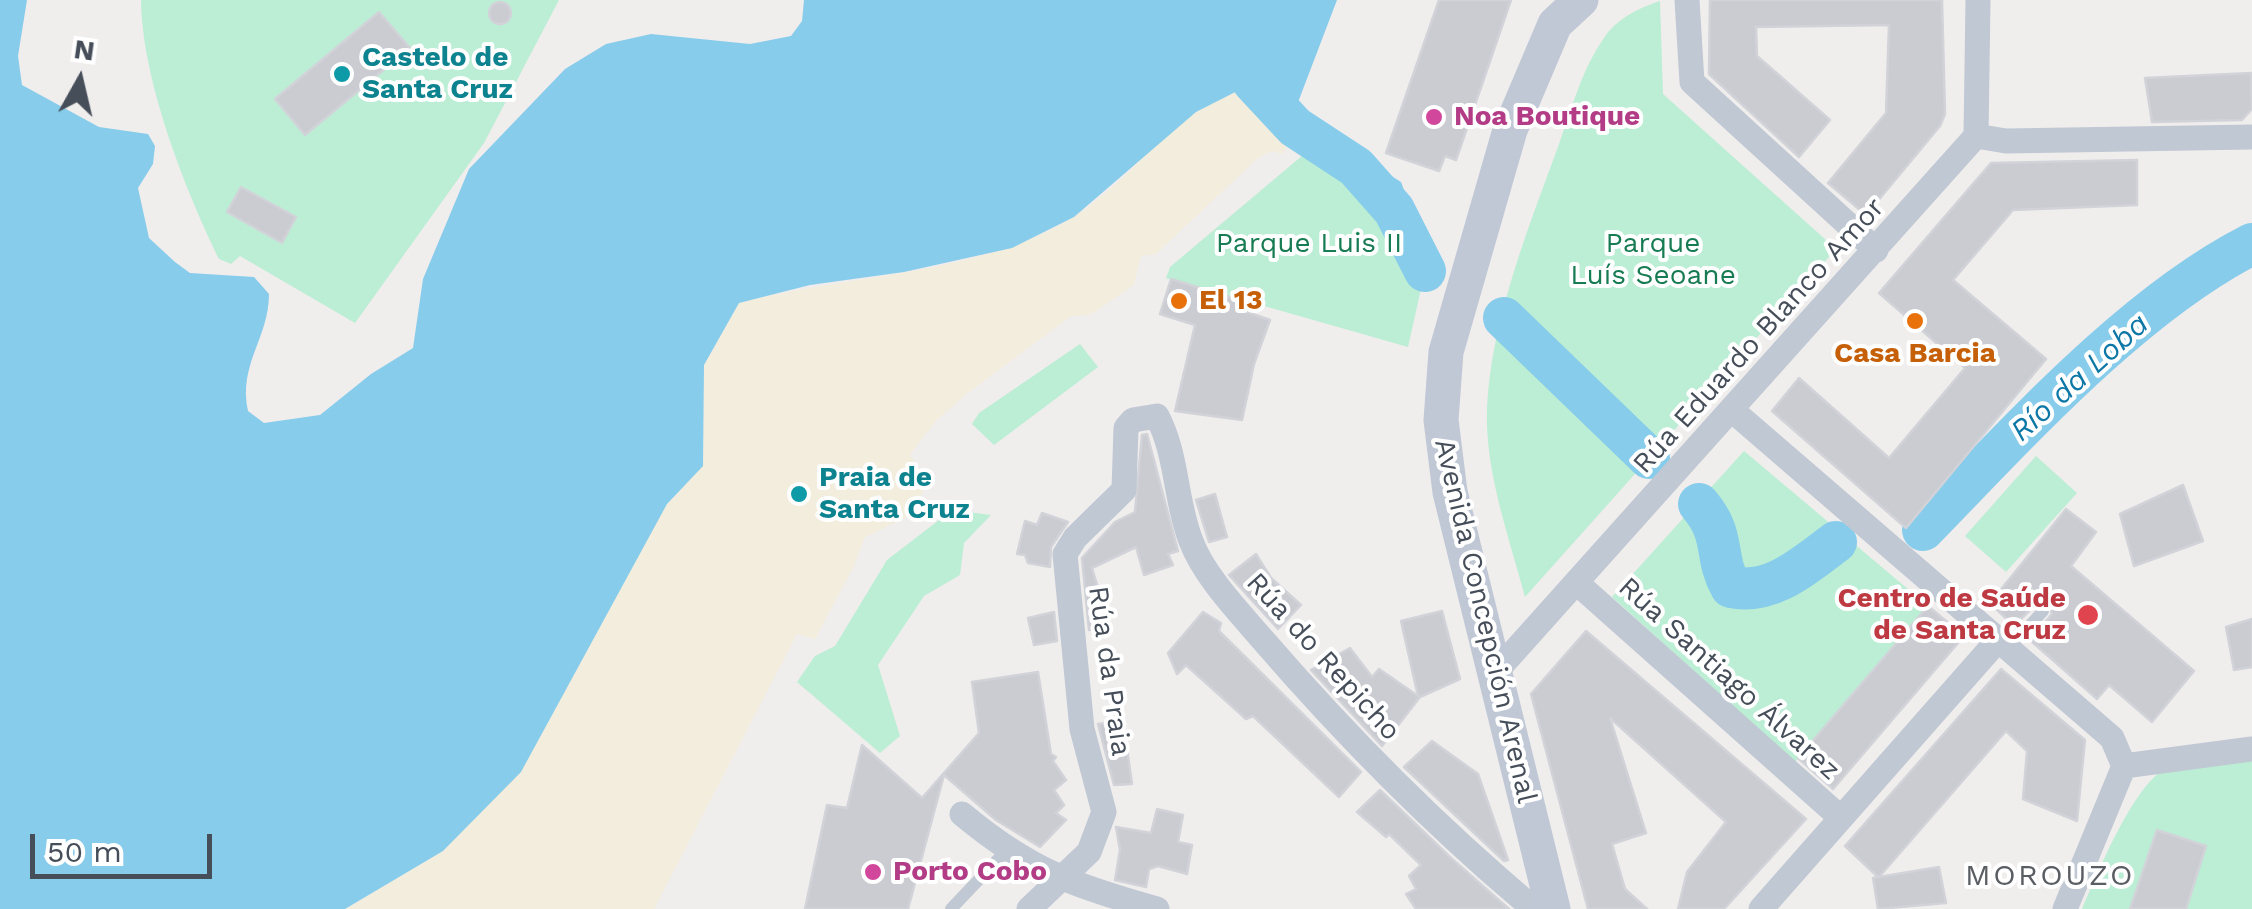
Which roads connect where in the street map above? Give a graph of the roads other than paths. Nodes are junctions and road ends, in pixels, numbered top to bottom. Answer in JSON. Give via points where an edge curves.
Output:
{"nodes":[{"id":1,"x":1686,"y":0,"type":"edge"},
{"id":2,"x":1978,"y":0,"type":"edge"},
{"id":3,"x":1564,"y":5,"type":"edge"},
{"id":4,"x":1976,"y":136,"type":"junction"},
{"id":5,"x":2252,"y":137,"type":"edge"},
{"id":6,"x":1876,"y":250,"type":"junction"},
{"id":7,"x":1733,"y":411,"type":"junction"},
{"id":8,"x":1133,"y":420,"type":"joint"},
{"id":9,"x":1578,"y":584,"type":"junction"},
{"id":10,"x":2043,"y":611,"type":"dead end"},
{"id":11,"x":1998,"y":640,"type":"junction"},
{"id":12,"x":1494,"y":675,"type":"junction"},
{"id":13,"x":2252,"y":749,"type":"edge"},
{"id":14,"x":2124,"y":766,"type":"junction"},
{"id":15,"x":962,"y":814,"type":"dead end"},
{"id":16,"x":1841,"y":818,"type":"junction"},
{"id":17,"x":1006,"y":851,"type":"junction"},
{"id":18,"x":1060,"y":880,"type":"junction"},
{"id":19,"x":951,"y":909,"type":"edge"},
{"id":20,"x":1028,"y":909,"type":"edge"},
{"id":21,"x":1157,"y":909,"type":"edge"},
{"id":22,"x":1534,"y":909,"type":"edge"},
{"id":23,"x":1553,"y":909,"type":"edge"},
{"id":24,"x":1762,"y":909,"type":"edge"},
{"id":25,"x":2065,"y":909,"type":"edge"}],
"edges":[{"from":1,"to":6,"type":"street","via":[[1692,82]]},
{"from":2,"to":4,"type":"street"},
{"from":3,"to":12,"type":"main road","name":"Avenida Concepción Arenal","via":[[1510,130],[1446,352],[1440,420],[1450,492]]},
{"from":4,"to":5,"type":"street"},
{"from":4,"to":6,"type":"street","name":"Rúa Eduardo Blanco Amor"},
{"from":6,"to":7,"type":"street","name":"Rúa Eduardo Blanco Amor"},
{"from":7,"to":9,"type":"street","name":"Rúa Eduardo Blanco Amor"},
{"from":7,"to":11,"type":"street"},
{"from":8,"to":18,"type":"street","name":"Rúa da Praia","via":[[1126,428],[1124,490],[1065,554],[1082,729],[1104,812],[1089,852]]},
{"from":8,"to":22,"type":"street","name":"Rúa do Repicho","via":[[1157,416],[1191,543],[1236,608],[1323,709]]},
{"from":9,"to":12,"type":"street","name":"Rúa Eduardo Blanco Amor"},
{"from":9,"to":16,"type":"street","name":"Rúa Santiago Álvarez"},
{"from":10,"to":11,"type":"lane","via":[[2022,634]]},
{"from":11,"to":14,"type":"street","via":[[2112,738]]},
{"from":11,"to":16,"type":"street"},
{"from":12,"to":23,"type":"main road","name":"Avenida Concepción Arenal"},
{"from":13,"to":14,"type":"street"},
{"from":14,"to":25,"type":"street"},
{"from":15,"to":17,"type":"street"},
{"from":16,"to":24,"type":"street"},
{"from":17,"to":18,"type":"street"},
{"from":17,"to":19,"type":"lane"},
{"from":18,"to":20,"type":"street","name":"Rúa da Praia"},
{"from":18,"to":21,"type":"street"}]}
